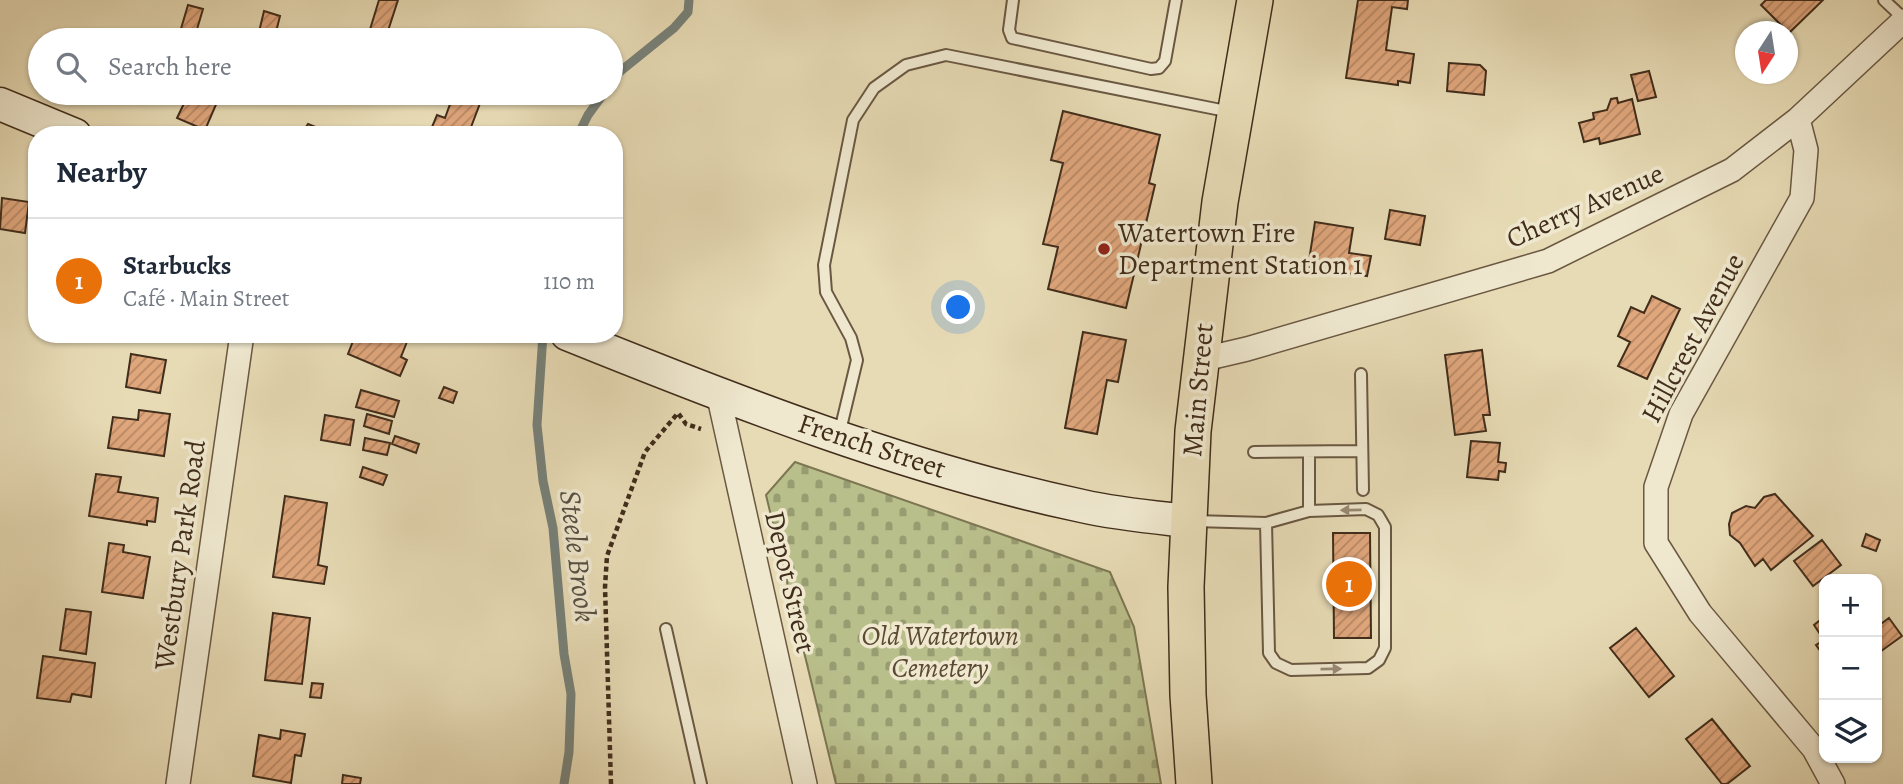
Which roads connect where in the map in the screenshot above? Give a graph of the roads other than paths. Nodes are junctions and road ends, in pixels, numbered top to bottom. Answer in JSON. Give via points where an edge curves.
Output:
{"nodes":[{"id":1,"x":1013,"y":0,"type":"edge"},
{"id":2,"x":1176,"y":0,"type":"edge"},
{"id":3,"x":1255,"y":0,"type":"edge"},
{"id":4,"x":1884,"y":0,"type":"edge"},
{"id":5,"x":1903,"y":20,"type":"edge"},
{"id":6,"x":0,"y":104,"type":"edge"},
{"id":7,"x":1237,"y":114,"type":"junction"},
{"id":8,"x":1798,"y":119,"type":"junction"},
{"id":9,"x":53,"y":126,"type":"edge"},
{"id":10,"x":241,"y":343,"type":"edge"},
{"id":11,"x":590,"y":343,"type":"edge"},
{"id":12,"x":1200,"y":359,"type":"junction"},
{"id":13,"x":1361,"y":374,"type":"dead end"},
{"id":14,"x":718,"y":393,"type":"junction"},
{"id":15,"x":839,"y":437,"type":"junction"},
{"id":16,"x":1362,"y":451,"type":"junction"},
{"id":17,"x":1254,"y":452,"type":"dead end"},
{"id":18,"x":1310,"y":452,"type":"junction"},
{"id":19,"x":1363,"y":490,"type":"dead end"},
{"id":20,"x":1309,"y":510,"type":"junction"},
{"id":21,"x":1188,"y":521,"type":"junction"},
{"id":22,"x":1266,"y":523,"type":"junction"},
{"id":23,"x":666,"y":629,"type":"dead end"},
{"id":24,"x":178,"y":784,"type":"edge"},
{"id":25,"x":701,"y":784,"type":"edge"},
{"id":26,"x":805,"y":784,"type":"edge"},
{"id":27,"x":1194,"y":784,"type":"edge"},
{"id":28,"x":1833,"y":784,"type":"edge"}],
"edges":[{"from":1,"to":2,"type":"lane","via":[[1012,38],[1151,69],[1165,61]]},
{"from":3,"to":7,"type":"main road","name":"Main Street"},
{"from":4,"to":5,"type":"lane"},
{"from":5,"to":8,"type":"street","name":"Cherry Avenue"},
{"from":6,"to":9,"type":"street"},
{"from":7,"to":12,"type":"main road","name":"Main Street","via":[[1220,202]]},
{"from":7,"to":15,"type":"lane","via":[[946,55],[906,65],[874,88],[853,120],[824,265],[826,292],[851,338],[857,360]]},
{"from":8,"to":12,"type":"street","name":"Cherry Avenue","via":[[1732,170],[1548,261]]},
{"from":8,"to":28,"type":"street","name":"Hillcrest Avenue","via":[[1806,150],[1802,198],[1681,414],[1656,487],[1656,543],[1700,613],[1814,749]]},
{"from":10,"to":24,"type":"street","name":"Westbury Park Road"},
{"from":11,"to":14,"type":"street","name":"French Street"},
{"from":12,"to":21,"type":"main road","name":"Main Street"},
{"from":13,"to":16,"type":"lane"},
{"from":14,"to":15,"type":"street","name":"French Street"},
{"from":14,"to":26,"type":"street","name":"Depot Street"},
{"from":15,"to":21,"type":"street","name":"French Street","via":[[1039,496]]},
{"from":16,"to":18,"type":"lane"},
{"from":16,"to":19,"type":"lane"},
{"from":17,"to":18,"type":"lane"},
{"from":18,"to":20,"type":"lane"},
{"from":20,"to":22,"type":"lane"},
{"from":22,"to":20,"type":"lane","one_way":true,"via":[[1269,653],[1276,663],[1291,670],[1368,668],[1385,648],[1385,527],[1378,515],[1366,509]]},
{"from":21,"to":22,"type":"lane"},
{"from":21,"to":27,"type":"main road","name":"Main Street","via":[[1187,668]]},
{"from":23,"to":25,"type":"lane"}]}
